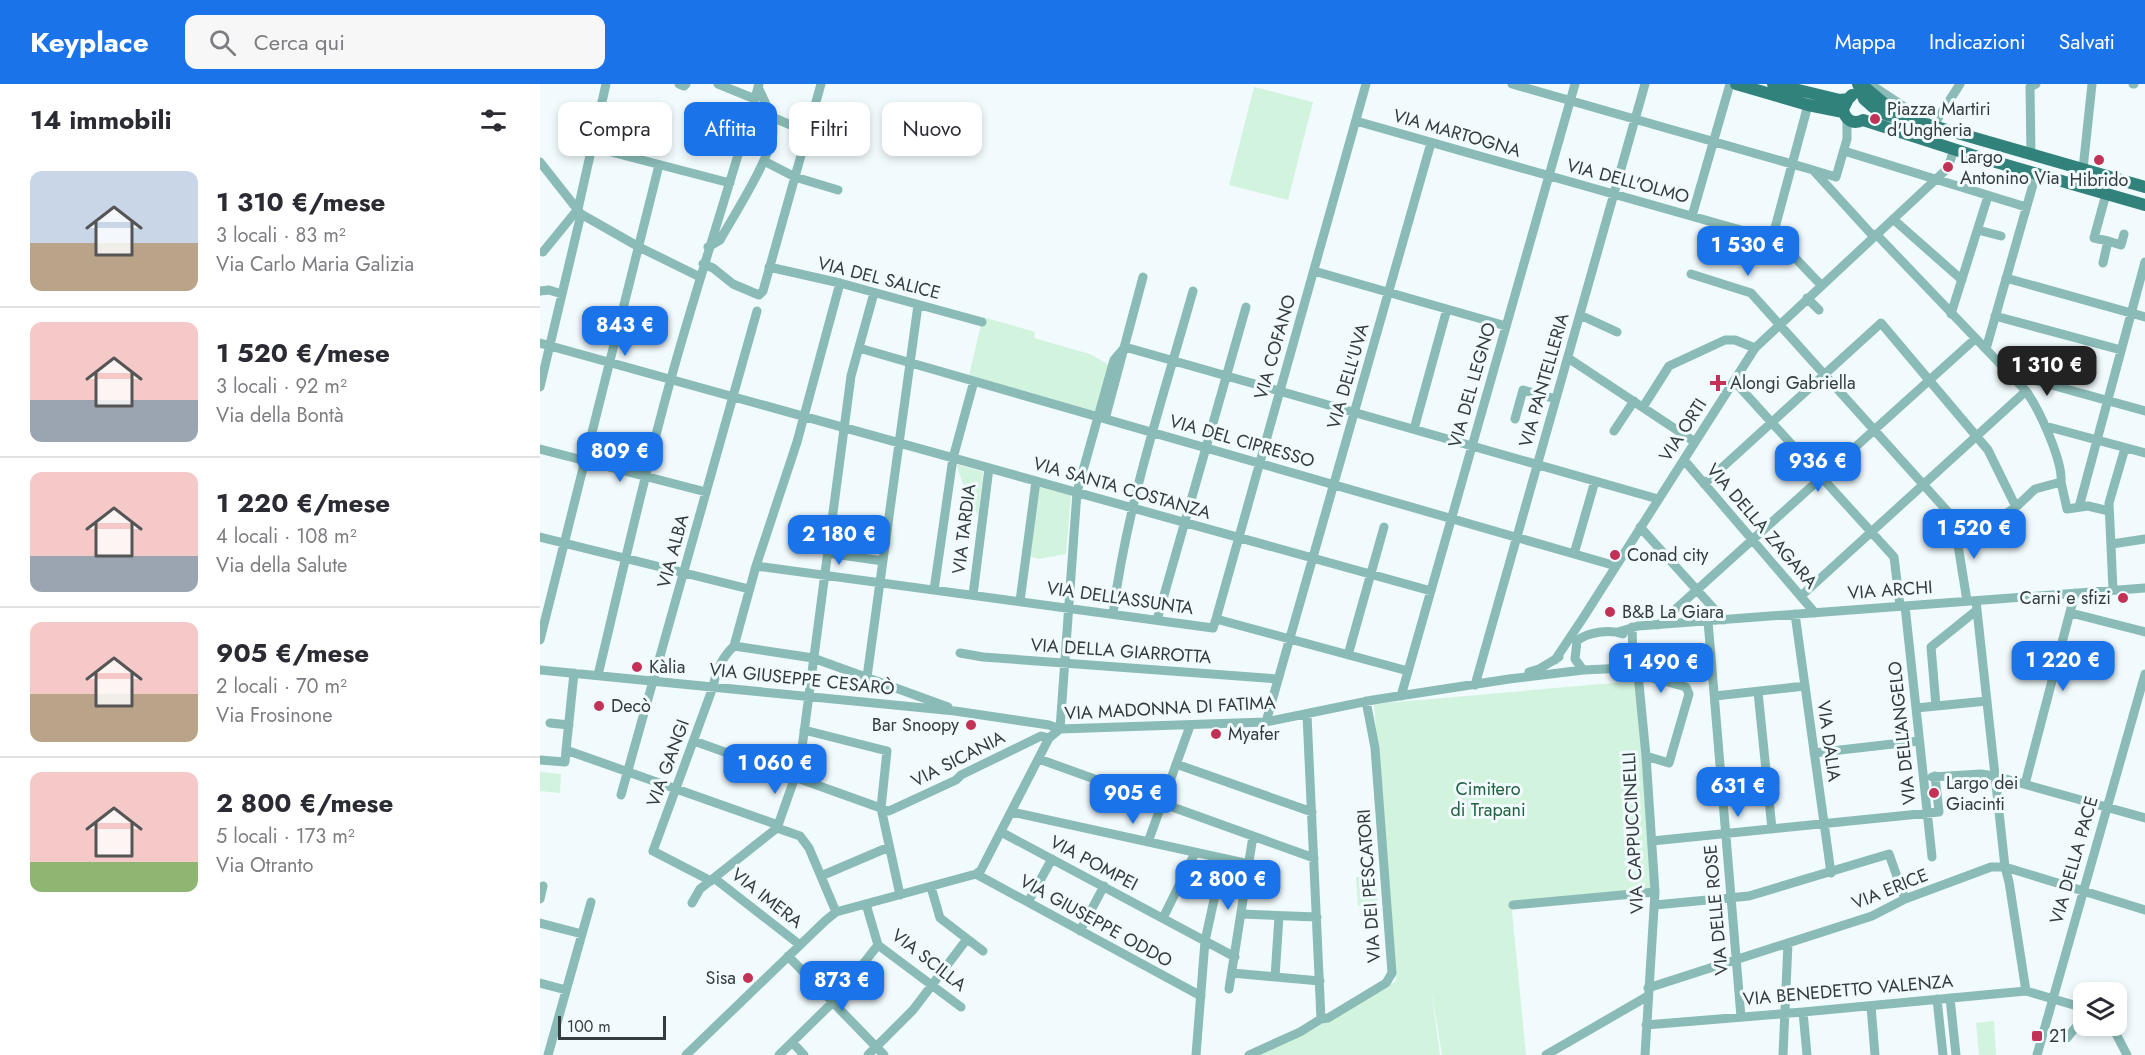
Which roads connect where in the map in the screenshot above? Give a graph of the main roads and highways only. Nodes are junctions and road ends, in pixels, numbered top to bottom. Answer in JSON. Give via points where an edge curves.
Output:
{"nodes":[{"id":1,"x":1736,"y":84,"type":"edge"},
{"id":2,"x":1773,"y":84,"type":"edge"},
{"id":3,"x":1858,"y":84,"type":"edge"},
{"id":4,"x":1849,"y":98,"type":"junction"},
{"id":5,"x":1866,"y":100,"type":"junction"},
{"id":6,"x":1805,"y":104,"type":"junction"},
{"id":7,"x":1846,"y":120,"type":"junction"},
{"id":8,"x":1863,"y":120,"type":"junction"},
{"id":9,"x":1908,"y":121,"type":"junction"},
{"id":10,"x":2145,"y":187,"type":"edge"},
{"id":11,"x":2145,"y":205,"type":"edge"}],
"edges":[{"from":1,"to":6,"type":"main road"},
{"from":2,"to":6,"type":"main road"},
{"from":3,"to":4,"type":"main road"},
{"from":3,"to":5,"type":"main road"},
{"from":3,"to":9,"type":"main road"},
{"from":4,"to":5,"type":"main road","via":[[1858,96]]},
{"from":4,"to":6,"type":"main road"},
{"from":4,"to":7,"type":"main road","via":[[1844,105]]},
{"from":5,"to":8,"type":"main road","via":[[1869,112]]},
{"from":5,"to":9,"type":"main road","via":[[1880,112]]},
{"from":6,"to":7,"type":"main road"},
{"from":7,"to":8,"type":"main road"},
{"from":8,"to":11,"type":"main road"},
{"from":9,"to":10,"type":"main road"}]}
